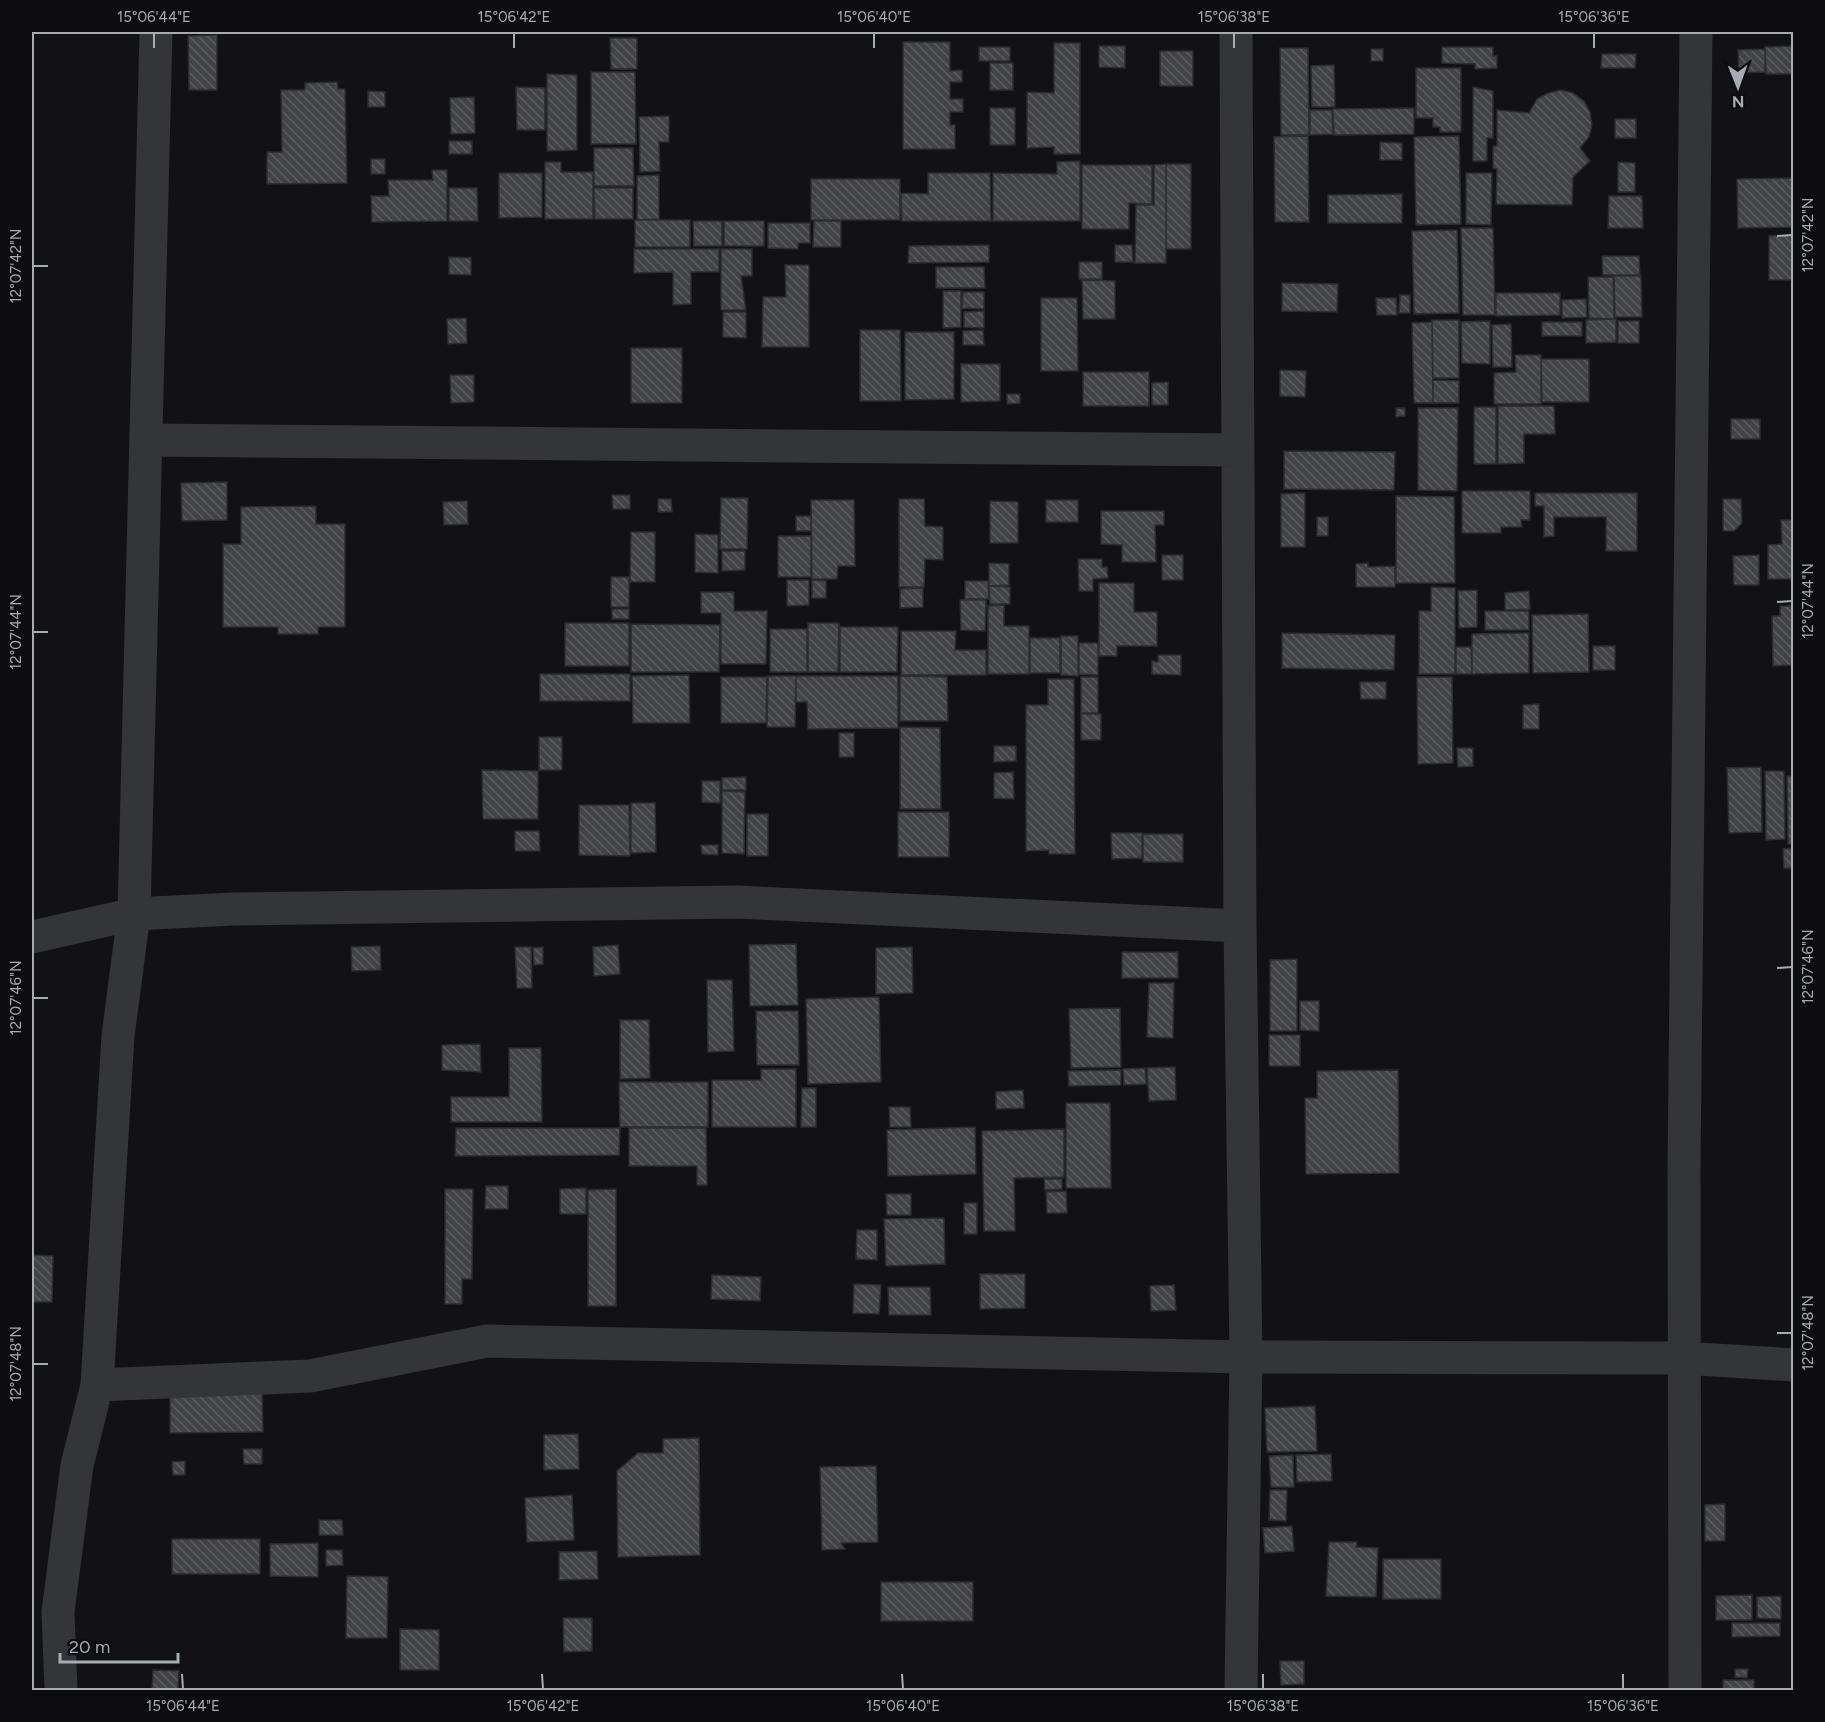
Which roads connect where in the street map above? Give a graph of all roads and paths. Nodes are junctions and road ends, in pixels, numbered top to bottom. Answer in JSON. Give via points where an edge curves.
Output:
{"nodes":[{"id":1,"x":156,"y":32,"type":"edge"},
{"id":2,"x":1236,"y":32,"type":"edge"},
{"id":3,"x":1696,"y":32,"type":"edge"},
{"id":4,"x":147,"y":440,"type":"junction"},
{"id":5,"x":1238,"y":450,"type":"junction"},
{"id":6,"x":134,"y":914,"type":"junction"},
{"id":7,"x":1240,"y":926,"type":"junction"},
{"id":8,"x":32,"y":937,"type":"edge"},
{"id":9,"x":1246,"y":1357,"type":"junction"},
{"id":10,"x":1683,"y":1358,"type":"junction"},
{"id":11,"x":1794,"y":1365,"type":"edge"},
{"id":12,"x":97,"y":1384,"type":"junction"},
{"id":13,"x":61,"y":1690,"type":"edge"},
{"id":14,"x":1241,"y":1690,"type":"edge"},
{"id":15,"x":1684,"y":1690,"type":"edge"}],
"edges":[{"from":1,"to":4,"type":"street"},
{"from":2,"to":5,"type":"street"},
{"from":3,"to":10,"type":"street"},
{"from":4,"to":5,"type":"street"},
{"from":4,"to":6,"type":"street"},
{"from":5,"to":7,"type":"street"},
{"from":6,"to":7,"type":"street","via":[[233,909],[737,902]]},
{"from":6,"to":8,"type":"street"},
{"from":6,"to":12,"type":"street","via":[[118,1036]]},
{"from":7,"to":9,"type":"street"},
{"from":9,"to":10,"type":"street"},
{"from":9,"to":12,"type":"street","via":[[487,1341],[309,1376]]},
{"from":9,"to":14,"type":"street"},
{"from":10,"to":11,"type":"street"},
{"from":10,"to":15,"type":"street"},
{"from":12,"to":13,"type":"street","via":[[77,1465],[58,1612]]}]}
